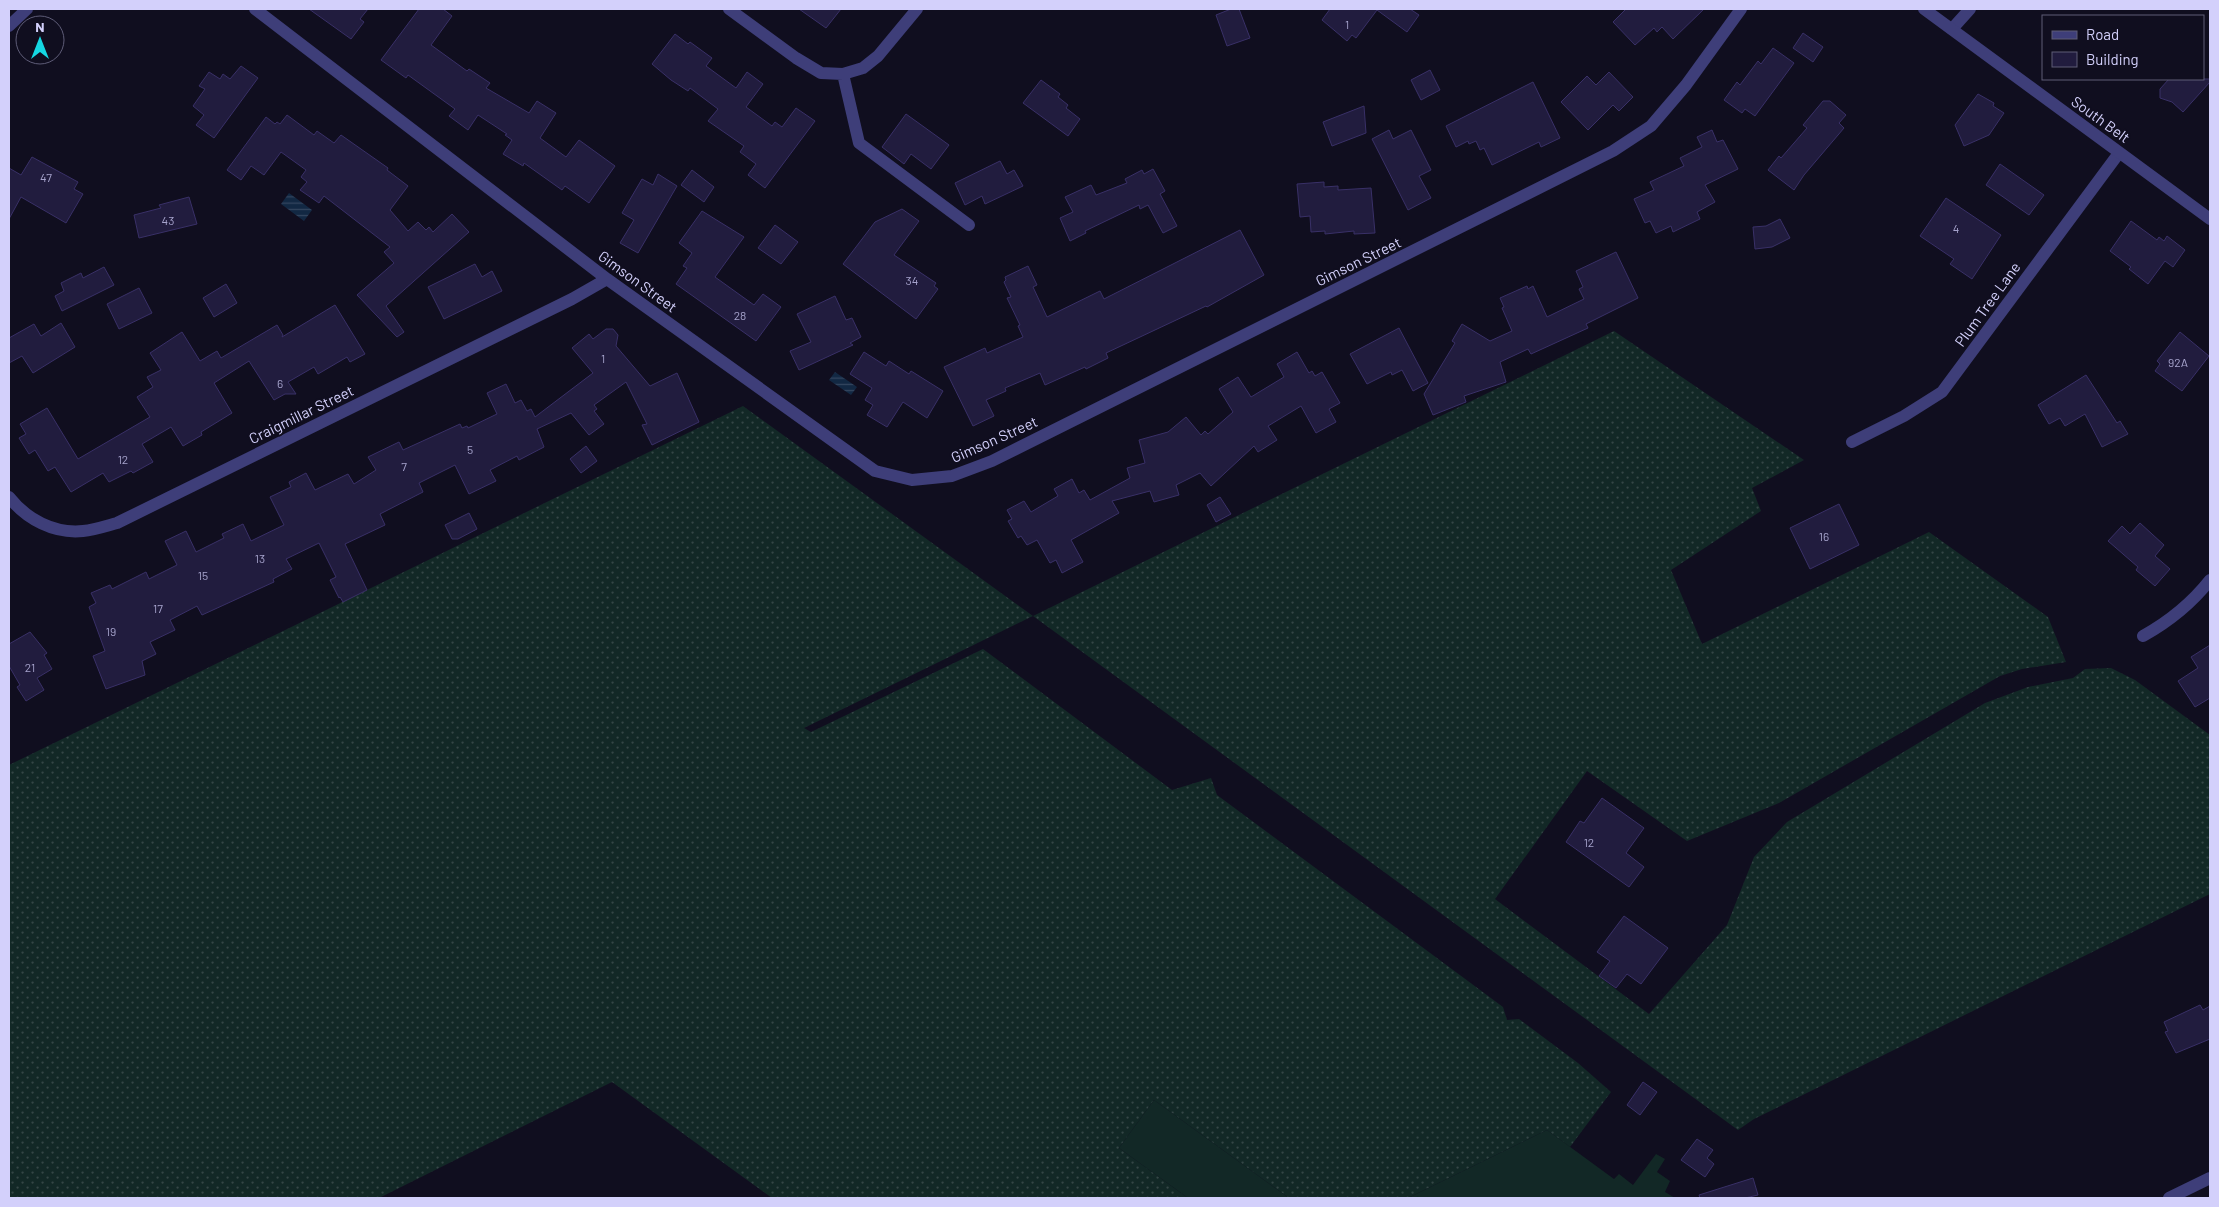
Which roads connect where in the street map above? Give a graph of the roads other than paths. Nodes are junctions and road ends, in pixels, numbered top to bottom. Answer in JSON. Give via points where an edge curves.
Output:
{"nodes":[{"id":1,"x":27,"y":9,"type":"edge"},
{"id":2,"x":255,"y":9,"type":"edge"},
{"id":3,"x":730,"y":9,"type":"edge"},
{"id":4,"x":917,"y":9,"type":"edge"},
{"id":5,"x":1741,"y":9,"type":"edge"},
{"id":6,"x":1924,"y":9,"type":"edge"},
{"id":7,"x":1970,"y":9,"type":"edge"},
{"id":8,"x":9,"y":26,"type":"edge"},
{"id":9,"x":1952,"y":29,"type":"junction"},
{"id":10,"x":842,"y":74,"type":"junction"},
{"id":11,"x":2119,"y":153,"type":"junction"},
{"id":12,"x":2210,"y":219,"type":"edge"},
{"id":13,"x":969,"y":225,"type":"dead end"},
{"id":14,"x":607,"y":279,"type":"junction"},
{"id":15,"x":1852,"y":442,"type":"dead end"},
{"id":16,"x":9,"y":497,"type":"edge"},
{"id":17,"x":2210,"y":580,"type":"edge"},
{"id":18,"x":2143,"y":636,"type":"dead end"},
{"id":19,"x":2210,"y":1178,"type":"edge"},
{"id":20,"x":2169,"y":1198,"type":"edge"}],
"edges":[{"from":1,"to":8,"type":"street"},
{"from":2,"to":14,"type":"street","name":"Gimson Street"},
{"from":3,"to":10,"type":"street","via":[[821,73]]},
{"from":4,"to":10,"type":"street","via":[[878,56],[863,68]]},
{"from":5,"to":14,"type":"street","name":"Gimson Street","via":[[1686,85],[1651,126],[1613,151],[992,461],[952,476],[912,480],[875,471]]},
{"from":6,"to":9,"type":"street","name":"South Belt"},
{"from":7,"to":9,"type":"street"},
{"from":9,"to":11,"type":"street","name":"South Belt"},
{"from":10,"to":13,"type":"street","via":[[859,143]]},
{"from":11,"to":12,"type":"street","name":"South Belt"},
{"from":11,"to":15,"type":"street","name":"Plum Tree Lane","via":[[1942,392],[1904,416]]},
{"from":14,"to":16,"type":"street","name":"Craigmillar Street","via":[[117,523],[82,532],[46,527],[20,512]]},
{"from":17,"to":18,"type":"street","via":[[2183,610]]},
{"from":19,"to":20,"type":"street"}]}
